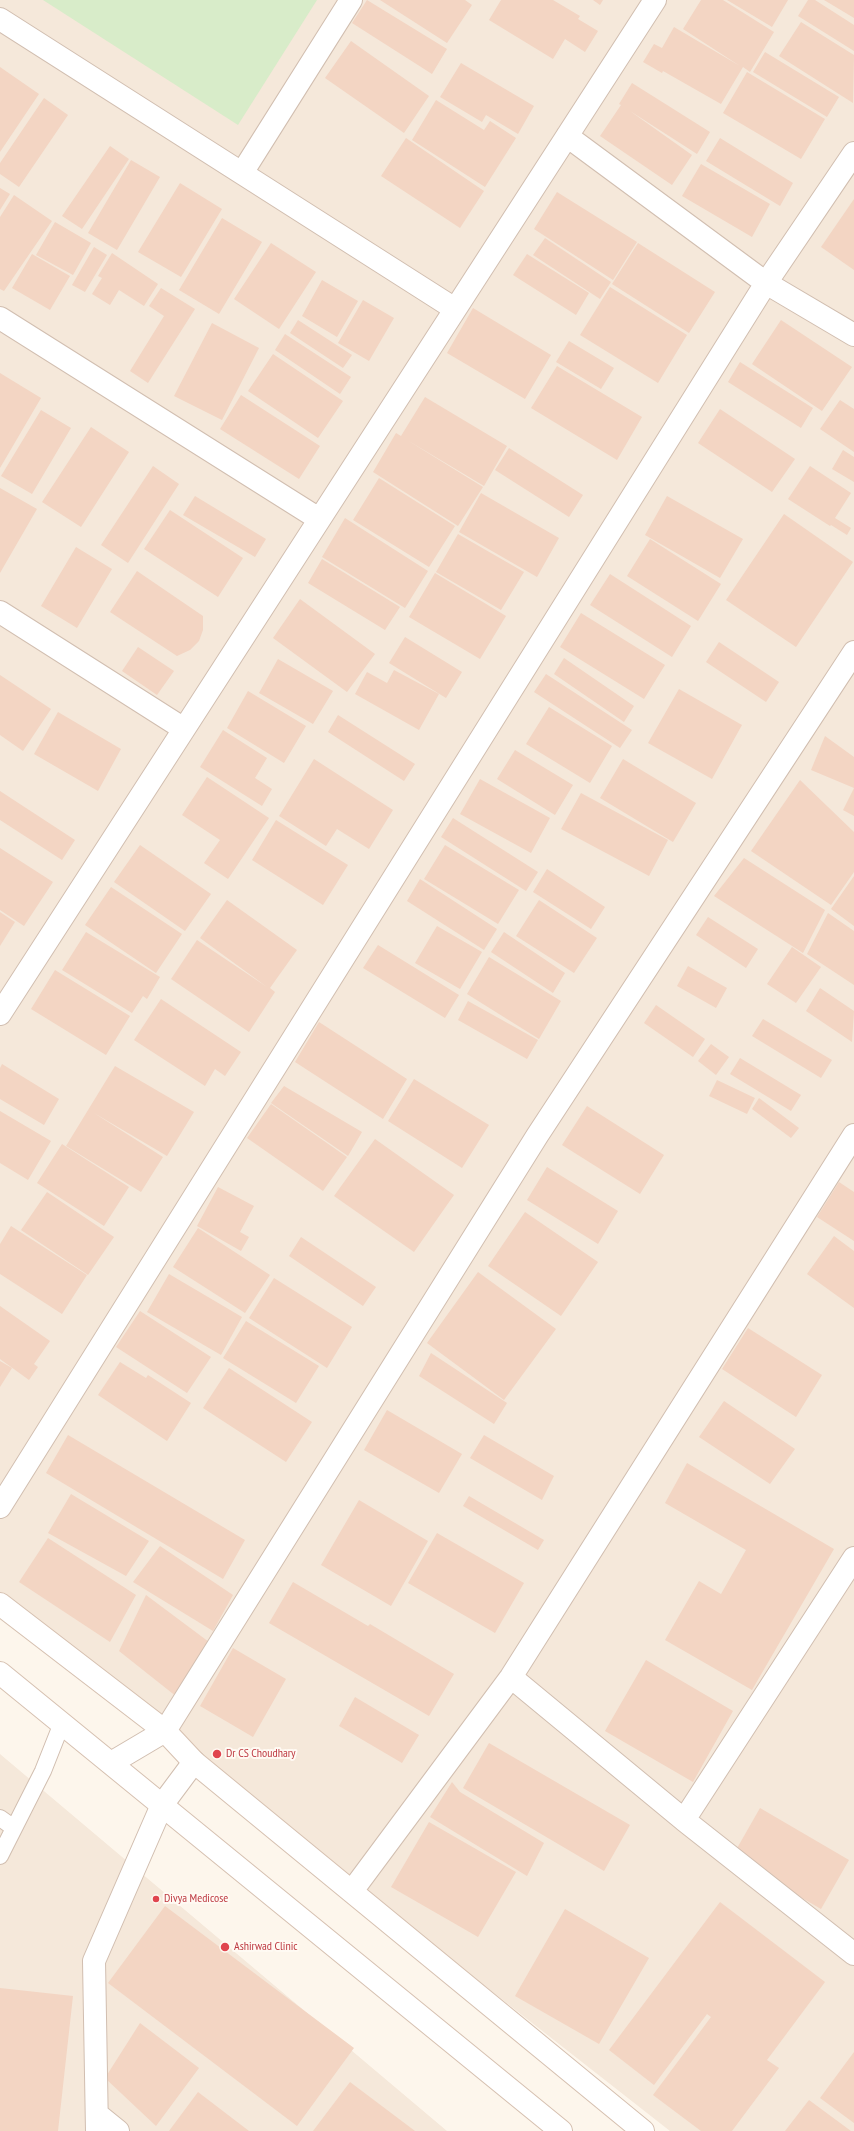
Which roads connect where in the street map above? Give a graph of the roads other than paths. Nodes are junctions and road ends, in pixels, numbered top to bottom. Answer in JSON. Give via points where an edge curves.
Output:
{"nodes":[{"id":1,"x":351,"y":0,"type":"edge"},
{"id":2,"x":655,"y":0,"type":"edge"},
{"id":3,"x":0,"y":19,"type":"edge"},
{"id":4,"x":567,"y":136,"type":"junction"},
{"id":5,"x":854,"y":152,"type":"edge"},
{"id":6,"x":242,"y":173,"type":"junction"},
{"id":7,"x":766,"y":283,"type":"junction"},
{"id":8,"x":455,"y":309,"type":"junction"},
{"id":9,"x":0,"y":318,"type":"edge"},
{"id":10,"x":854,"y":335,"type":"edge"},
{"id":11,"x":319,"y":519,"type":"junction"},
{"id":12,"x":0,"y":612,"type":"edge"},
{"id":13,"x":854,"y":652,"type":"edge"},
{"id":14,"x":184,"y":729,"type":"junction"},
{"id":15,"x":0,"y":1014,"type":"edge"},
{"id":16,"x":854,"y":1134,"type":"edge"},
{"id":17,"x":846,"y":1162,"type":"edge"},
{"id":18,"x":0,"y":1507,"type":"edge"},
{"id":19,"x":854,"y":1558,"type":"edge"},
{"id":20,"x":0,"y":1604,"type":"edge"},
{"id":21,"x":0,"y":1673,"type":"edge"},
{"id":22,"x":511,"y":1677,"type":"junction"},
{"id":23,"x":62,"y":1723,"type":"junction"},
{"id":24,"x":165,"y":1731,"type":"junction"},
{"id":25,"x":194,"y":1762,"type":"junction"},
{"id":26,"x":111,"y":1763,"type":"junction"},
{"id":27,"x":162,"y":1805,"type":"junction"},
{"id":28,"x":0,"y":1818,"type":"edge"},
{"id":29,"x":684,"y":1820,"type":"junction"},
{"id":30,"x":14,"y":1828,"type":"junction"},
{"id":31,"x":0,"y":1856,"type":"edge"},
{"id":32,"x":352,"y":1892,"type":"junction"},
{"id":33,"x":854,"y":1954,"type":"edge"},
{"id":34,"x":97,"y":2122,"type":"edge"},
{"id":35,"x":118,"y":2131,"type":"edge"},
{"id":36,"x":560,"y":2131,"type":"edge"},
{"id":37,"x":643,"y":2131,"type":"edge"}],
"edges":[{"from":1,"to":6,"type":"street"},
{"from":2,"to":4,"type":"street"},
{"from":3,"to":6,"type":"street"},
{"from":4,"to":7,"type":"street"},
{"from":4,"to":8,"type":"street"},
{"from":5,"to":7,"type":"street"},
{"from":6,"to":8,"type":"street"},
{"from":7,"to":10,"type":"street"},
{"from":7,"to":18,"type":"street"},
{"from":8,"to":11,"type":"street"},
{"from":9,"to":11,"type":"street"},
{"from":11,"to":14,"type":"street"},
{"from":12,"to":14,"type":"street"},
{"from":13,"to":24,"type":"street","via":[[537,1136]]},
{"from":14,"to":15,"type":"street"},
{"from":16,"to":17,"type":"street"},
{"from":17,"to":22,"type":"street"},
{"from":19,"to":29,"type":"street"},
{"from":20,"to":24,"type":"street"},
{"from":21,"to":23,"type":"street"},
{"from":22,"to":29,"type":"street"},
{"from":22,"to":32,"type":"street"},
{"from":23,"to":26,"type":"street"},
{"from":23,"to":30,"type":"lane","via":[[43,1771]]},
{"from":24,"to":25,"type":"street"},
{"from":24,"to":26,"type":"street"},
{"from":25,"to":27,"type":"street"},
{"from":25,"to":32,"type":"street"},
{"from":26,"to":27,"type":"street"},
{"from":27,"to":34,"type":"street","via":[[94,1961]]},
{"from":27,"to":36,"type":"street"},
{"from":28,"to":30,"type":"lane"},
{"from":29,"to":33,"type":"street"},
{"from":30,"to":31,"type":"lane"},
{"from":32,"to":37,"type":"street"},
{"from":34,"to":35,"type":"street"}]}
